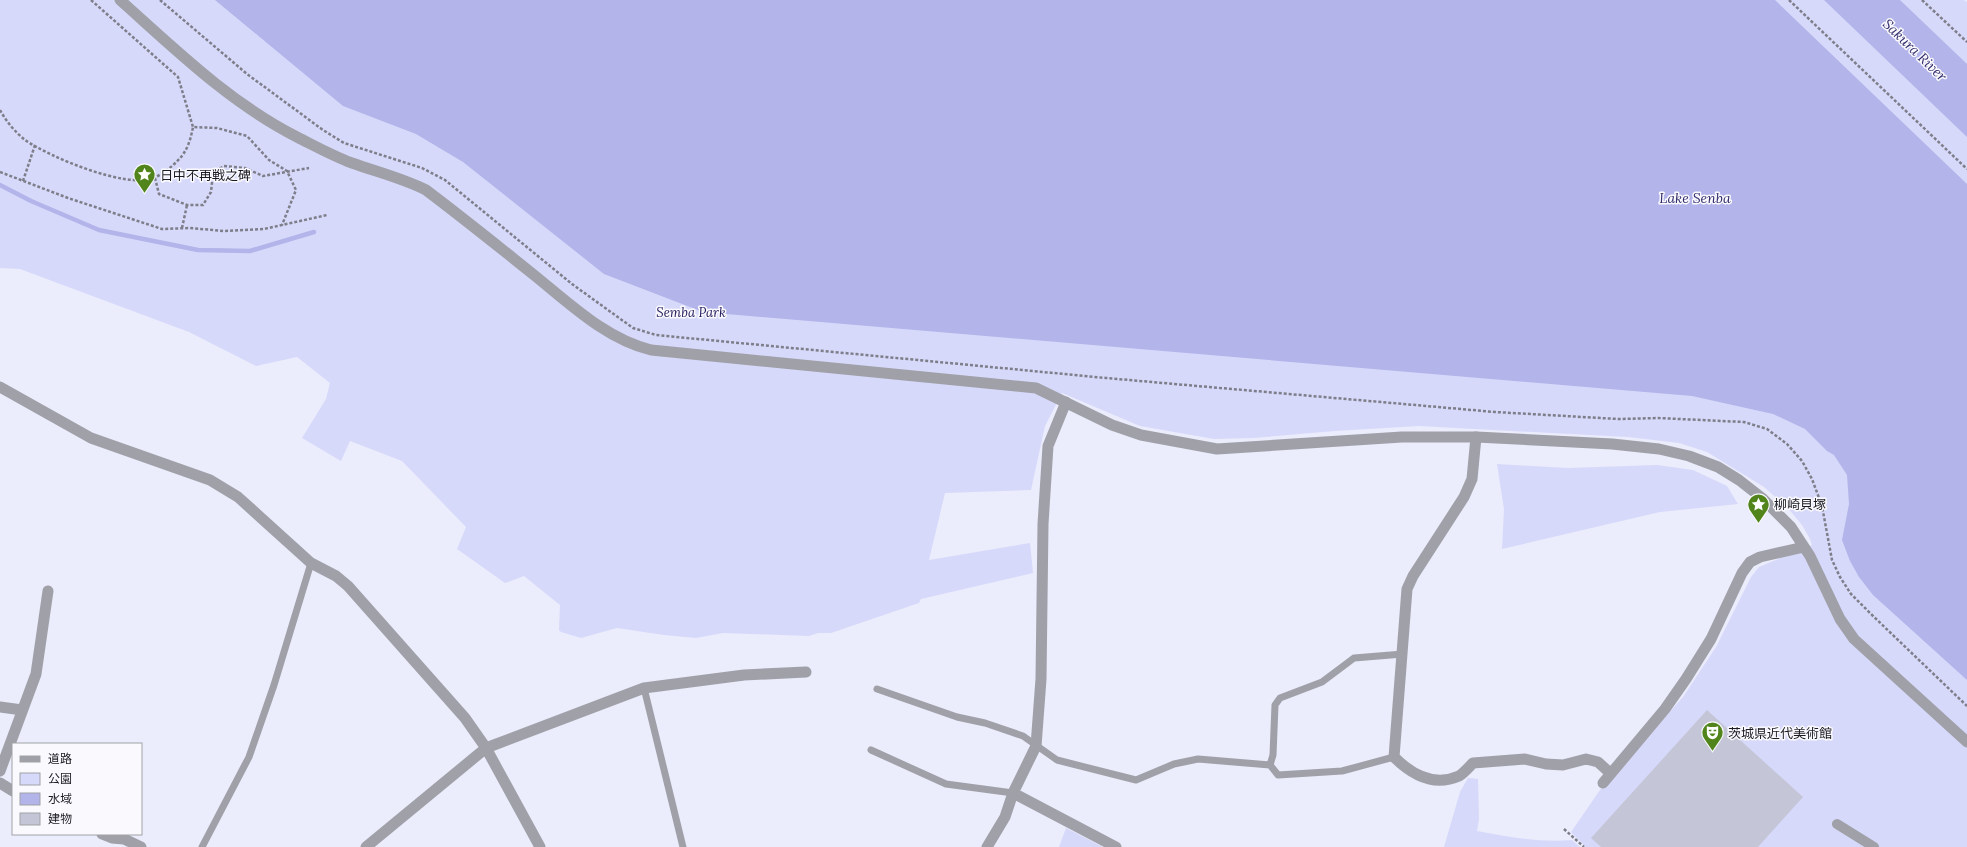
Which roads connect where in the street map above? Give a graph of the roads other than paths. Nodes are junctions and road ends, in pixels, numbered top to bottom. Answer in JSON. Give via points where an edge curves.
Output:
{"nodes":[{"id":1,"x":120,"y":0,"type":"edge"},
{"id":2,"x":0,"y":387,"type":"edge"},
{"id":3,"x":1066,"y":402,"type":"junction"},
{"id":4,"x":1476,"y":437,"type":"junction"},
{"id":5,"x":1804,"y":547,"type":"junction"},
{"id":6,"x":311,"y":563,"type":"junction"},
{"id":7,"x":48,"y":591,"type":"dead end"},
{"id":8,"x":1403,"y":654,"type":"junction"},
{"id":9,"x":806,"y":672,"type":"dead end"},
{"id":10,"x":644,"y":688,"type":"junction"},
{"id":11,"x":877,"y":689,"type":"dead end"},
{"id":12,"x":0,"y":707,"type":"edge"},
{"id":13,"x":22,"y":710,"type":"junction"},
{"id":14,"x":1967,"y":742,"type":"edge"},
{"id":15,"x":1036,"y":746,"type":"junction"},
{"id":16,"x":486,"y":748,"type":"junction"},
{"id":17,"x":871,"y":750,"type":"dead end"},
{"id":18,"x":1394,"y":757,"type":"junction"},
{"id":19,"x":1270,"y":765,"type":"junction"},
{"id":20,"x":0,"y":771,"type":"edge"},
{"id":21,"x":1610,"y":773,"type":"junction"},
{"id":22,"x":0,"y":783,"type":"edge"},
{"id":23,"x":1602,"y":783,"type":"dead end"},
{"id":24,"x":12,"y":790,"type":"edge"},
{"id":25,"x":1013,"y":793,"type":"junction"},
{"id":26,"x":1837,"y":824,"type":"dead end"},
{"id":27,"x":104,"y":835,"type":"edge"},
{"id":28,"x":141,"y":847,"type":"edge"},
{"id":29,"x":202,"y":847,"type":"edge"},
{"id":30,"x":366,"y":847,"type":"edge"},
{"id":31,"x":540,"y":847,"type":"edge"},
{"id":32,"x":683,"y":847,"type":"edge"},
{"id":33,"x":987,"y":847,"type":"edge"},
{"id":34,"x":1116,"y":847,"type":"edge"},
{"id":35,"x":1874,"y":847,"type":"edge"}],
"edges":[{"from":1,"to":3,"type":"street","via":[[213,83],[256,114],[296,137],[351,163],[409,181],[426,190],[570,304],[616,338],[634,346],[651,350],[1036,388]]},
{"from":2,"to":6,"type":"street","via":[[91,438],[210,480],[238,497]]},
{"from":3,"to":4,"type":"street","via":[[1112,425],[1141,435],[1217,449],[1402,437]]},
{"from":3,"to":15,"type":"street","via":[[1048,446],[1043,524],[1041,679]]},
{"from":4,"to":5,"type":"street","via":[[1612,444],[1659,449],[1689,456],[1718,467],[1751,489],[1791,527]]},
{"from":4,"to":8,"type":"street","via":[[1472,479],[1464,497],[1407,589]]},
{"from":5,"to":14,"type":"street","via":[[1820,574],[1840,619],[1854,639]]},
{"from":5,"to":21,"type":"street","via":[[1760,557],[1750,562],[1742,573],[1711,639],[1686,679],[1666,709]]},
{"from":6,"to":16,"type":"street","via":[[336,576],[348,586],[465,718]]},
{"from":6,"to":29,"type":"lane","via":[[249,757]]},
{"from":7,"to":13,"type":"street","via":[[36,674]]},
{"from":8,"to":18,"type":"street"},
{"from":8,"to":19,"type":"lane","via":[[1354,658],[1322,682],[1280,698],[1275,705],[1273,756]]},
{"from":9,"to":10,"type":"street","via":[[744,675]]},
{"from":10,"to":16,"type":"street"},
{"from":10,"to":32,"type":"lane"},
{"from":11,"to":15,"type":"lane","via":[[956,717],[985,723],[1023,736]]},
{"from":12,"to":13,"type":"street"},
{"from":13,"to":20,"type":"street"},
{"from":15,"to":19,"type":"lane","via":[[1057,760],[1136,780],[1174,764],[1198,759]]},
{"from":15,"to":25,"type":"street"},
{"from":16,"to":30,"type":"street"},
{"from":16,"to":31,"type":"street"},
{"from":17,"to":25,"type":"lane","via":[[946,784]]},
{"from":18,"to":19,"type":"lane","via":[[1342,771],[1278,774]]},
{"from":18,"to":21,"type":"street","via":[[1414,774],[1440,780],[1460,775],[1473,763],[1525,759],[1563,765],[1586,759],[1598,762]]},
{"from":21,"to":23,"type":"street"},
{"from":22,"to":24,"type":"street"},
{"from":25,"to":33,"type":"street","via":[[1005,817]]},
{"from":25,"to":34,"type":"street"},
{"from":26,"to":35,"type":"street"},
{"from":27,"to":28,"type":"street","via":[[124,839]]}]}
